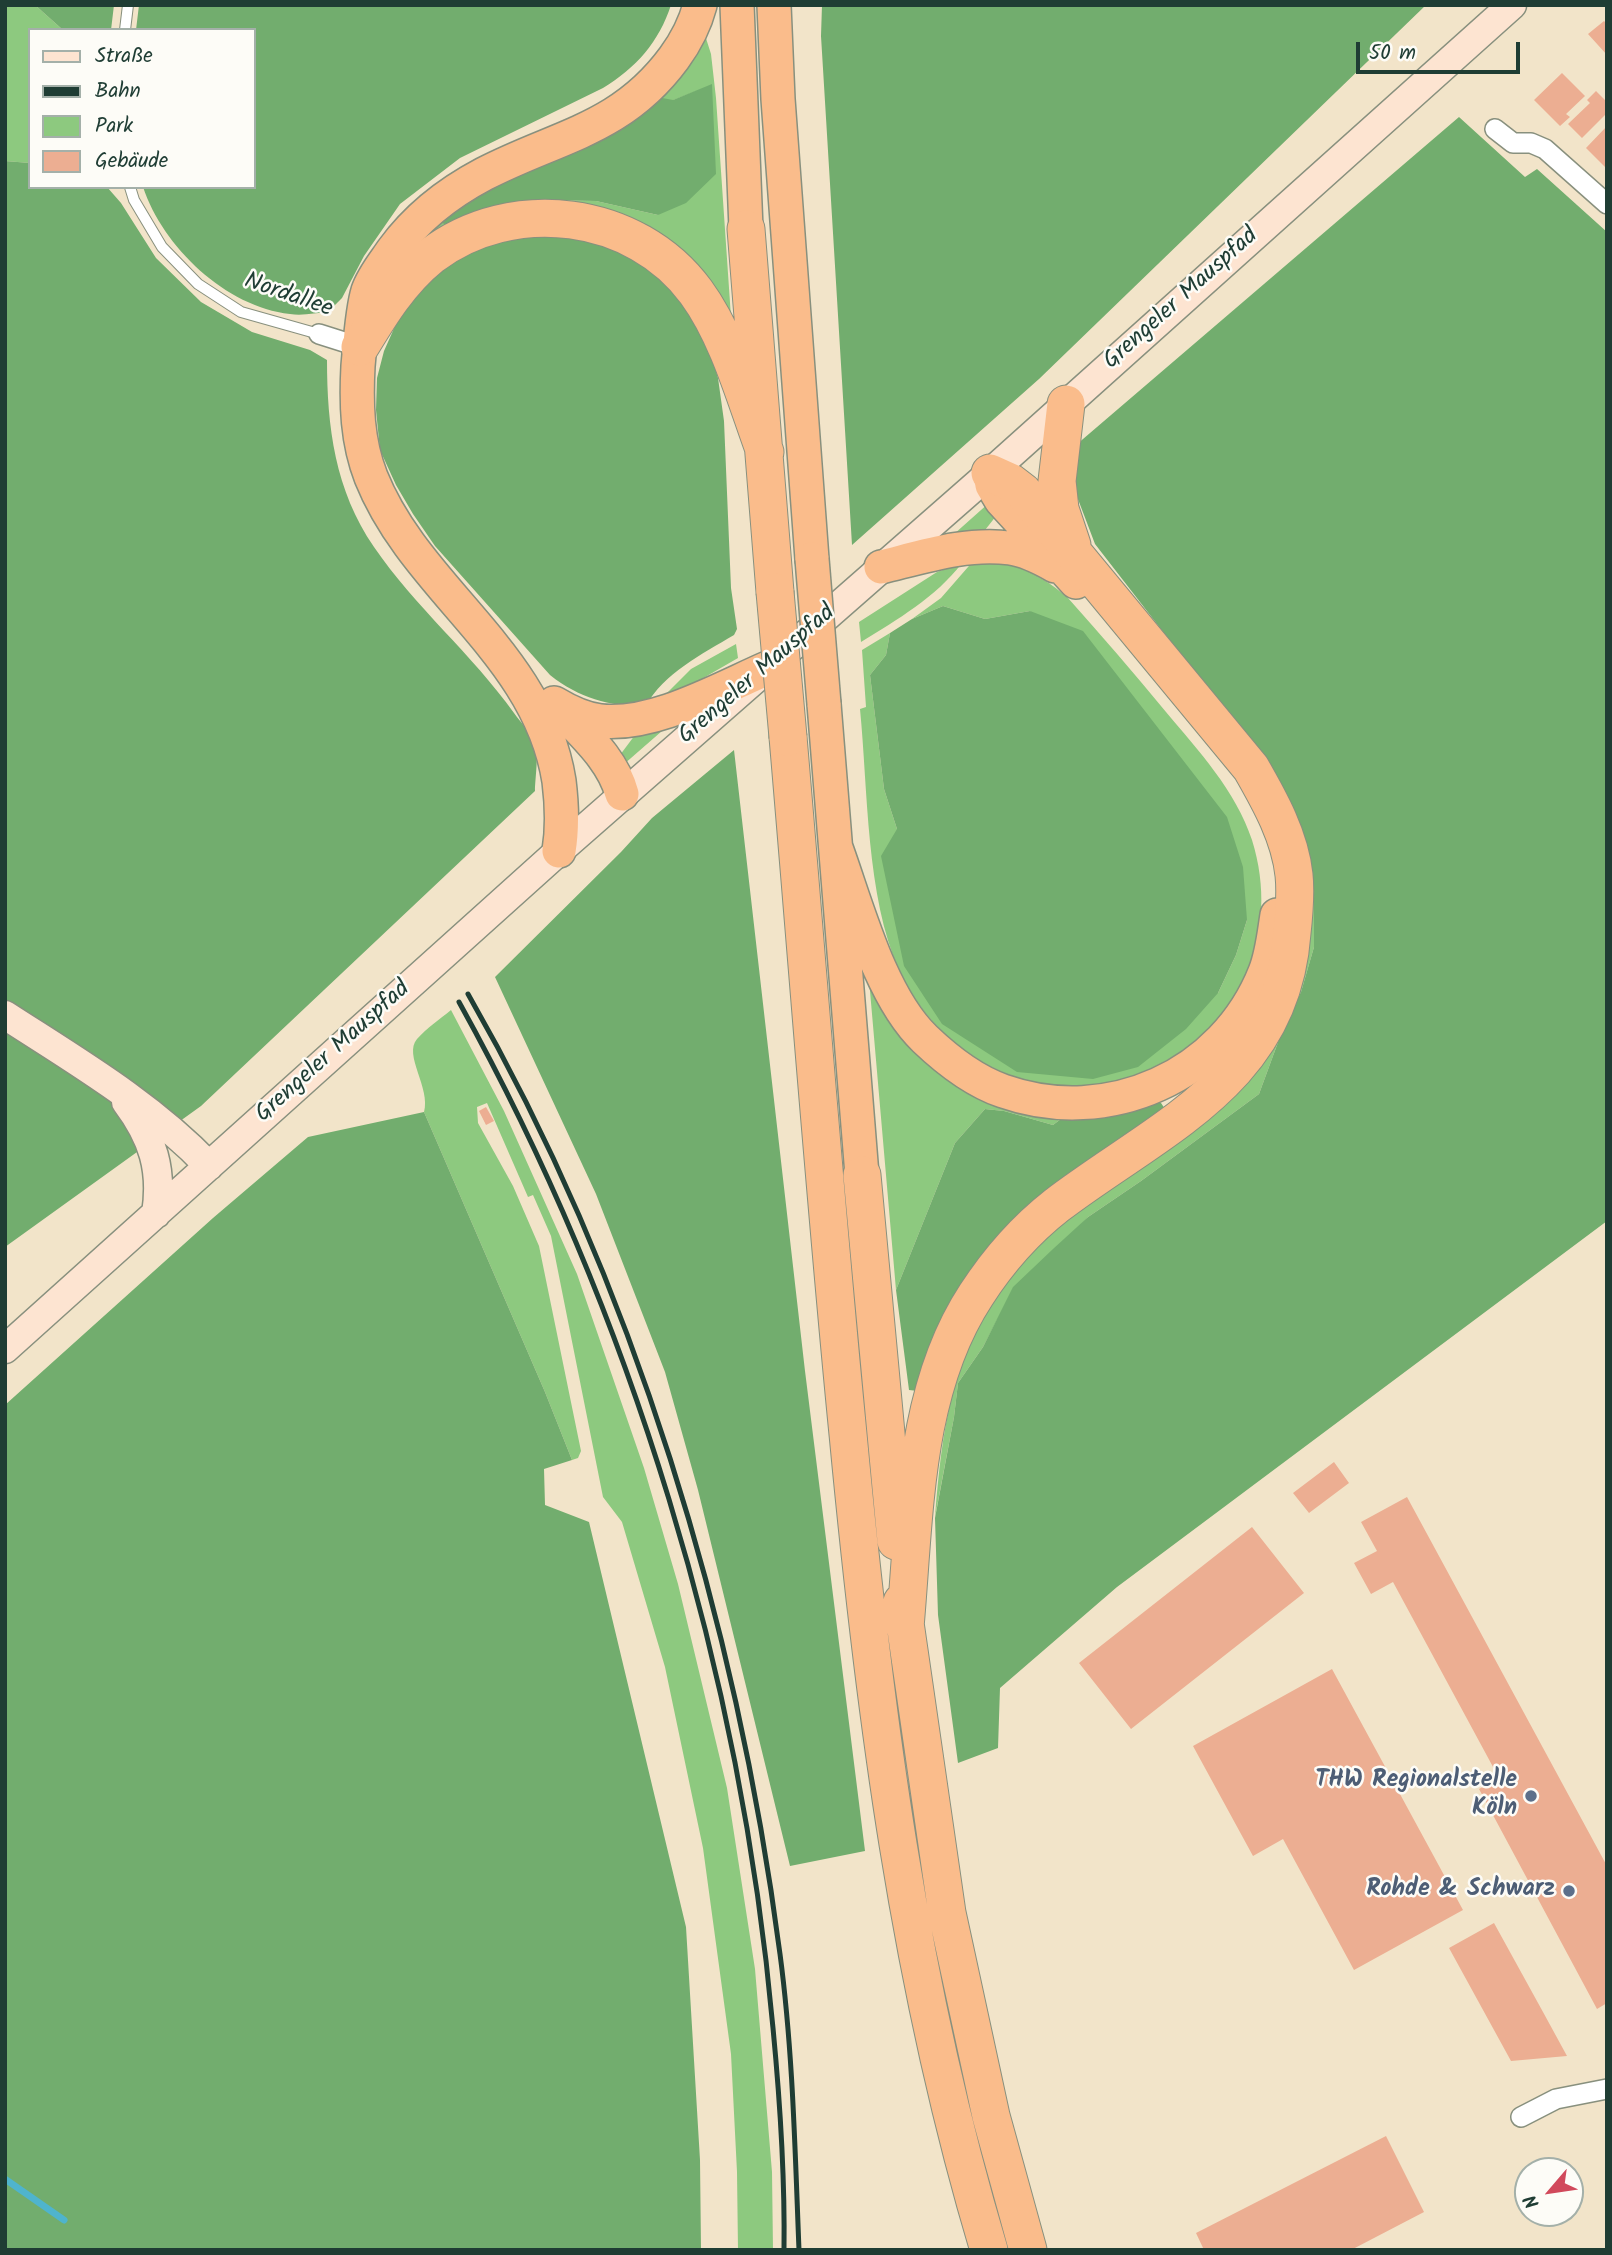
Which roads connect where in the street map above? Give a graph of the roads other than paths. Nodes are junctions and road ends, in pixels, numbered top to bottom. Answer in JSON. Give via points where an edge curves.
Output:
{"nodes":[{"id":1,"x":128,"y":5,"type":"edge"},
{"id":2,"x":700,"y":5,"type":"edge"},
{"id":3,"x":737,"y":5,"type":"edge"},
{"id":4,"x":774,"y":5,"type":"edge"},
{"id":5,"x":1512,"y":5,"type":"edge"},
{"id":6,"x":125,"y":28,"type":"edge"},
{"id":7,"x":1495,"y":128,"type":"dead end"},
{"id":8,"x":131,"y":189,"type":"edge"},
{"id":9,"x":1607,"y":204,"type":"edge"},
{"id":10,"x":746,"y":229,"type":"joint"},
{"id":11,"x":319,"y":334,"type":"joint"},
{"id":12,"x":359,"y":347,"type":"junction"},
{"id":13,"x":1066,"y":404,"type":"junction"},
{"id":14,"x":765,"y":453,"type":"junction"},
{"id":15,"x":990,"y":473,"type":"junction"},
{"id":16,"x":1072,"y":565,"type":"junction"},
{"id":17,"x":881,"y":567,"type":"junction"},
{"id":18,"x":770,"y":667,"type":"junction"},
{"id":19,"x":547,"y":711,"type":"junction"},
{"id":20,"x":622,"y":794,"type":"junction"},
{"id":21,"x":835,"y":848,"type":"junction"},
{"id":22,"x":559,"y":851,"type":"junction"},
{"id":23,"x":5,"y":1014,"type":"edge"},
{"id":24,"x":112,"y":1084,"type":"junction"},
{"id":25,"x":209,"y":1166,"type":"junction"},
{"id":26,"x":862,"y":1175,"type":"joint"},
{"id":27,"x":156,"y":1214,"type":"junction"},
{"id":28,"x":5,"y":1349,"type":"edge"},
{"id":29,"x":905,"y":1627,"type":"junction"},
{"id":30,"x":1607,"y":2089,"type":"edge"},
{"id":31,"x":1521,"y":2117,"type":"dead end"},
{"id":32,"x":985,"y":2243,"type":"edge"},
{"id":33,"x":1028,"y":2250,"type":"edge"}],
"edges":[{"from":1,"to":6,"type":"lane"},
{"from":2,"to":12,"type":"highway","via":[[683,44],[660,77],[633,102],[598,124],[482,175],[414,224],[368,291]]},
{"from":3,"to":10,"type":"highway"},
{"from":4,"to":21,"type":"highway","bridge":true,"via":[[788,258]]},
{"from":5,"to":13,"type":"main road","name":"Grengeler Mauspfad"},
{"from":7,"to":9,"type":"street","via":[[1513,143],[1545,149]]},
{"from":8,"to":11,"type":"lane","name":"Nordallee","via":[[162,247],[198,284],[241,312]]},
{"from":10,"to":14,"type":"highway"},
{"from":11,"to":12,"type":"street","name":"Nordallee"},
{"from":12,"to":14,"type":"highway","via":[[404,282],[453,242],[496,225],[542,217],[610,228],[649,248],[695,290],[716,323]]},
{"from":12,"to":19,"type":"highway","via":[[357,409],[363,452],[388,512]]},
{"from":13,"to":15,"type":"main road","name":"Grengeler Mauspfad"},
{"from":13,"to":16,"type":"highway","via":[[1057,481]]},
{"from":14,"to":32,"type":"highway","bridge":true,"via":[[863,1594],[911,1926]]},
{"from":15,"to":16,"type":"highway","via":[[1023,492]]},
{"from":15,"to":17,"type":"main road","name":"Grengeler Mauspfad"},
{"from":16,"to":17,"type":"highway","via":[[1010,548],[946,551]]},
{"from":16,"to":21,"type":"highway","via":[[1213,743],[1264,824],[1277,883],[1273,942],[1251,1002],[1231,1028],[1208,1053],[1180,1073],[1130,1096],[1069,1104],[1001,1091],[959,1068],[923,1037],[899,1006]]},
{"from":16,"to":29,"type":"highway","via":[[1218,726],[1271,802],[1294,875],[1291,950],[1271,1016],[1234,1072],[1177,1123],[1036,1223],[975,1296],[957,1329],[930,1407]]},
{"from":17,"to":18,"type":"main road","name":"Grengeler Mauspfad"},
{"from":18,"to":19,"type":"highway","via":[[673,708],[627,720]]},
{"from":18,"to":20,"type":"main road","name":"Grengeler Mauspfad"},
{"from":19,"to":20,"type":"highway","via":[[583,770]]},
{"from":19,"to":22,"type":"highway","via":[[559,785]]},
{"from":20,"to":22,"type":"main road","name":"Grengeler Mauspfad"},
{"from":21,"to":26,"type":"highway"},
{"from":22,"to":25,"type":"main road","name":"Grengeler Mauspfad"},
{"from":23,"to":24,"type":"main road"},
{"from":24,"to":25,"type":"main road","via":[[170,1128]]},
{"from":24,"to":27,"type":"main road","via":[[144,1126],[152,1147],[158,1187]]},
{"from":25,"to":27,"type":"main road","name":"Grengeler Mauspfad"},
{"from":26,"to":29,"type":"highway"},
{"from":27,"to":28,"type":"main road","name":"Grengeler Mauspfad"},
{"from":29,"to":33,"type":"highway","via":[[947,1913],[991,2116]]},
{"from":30,"to":31,"type":"street","via":[[1556,2099]]}]}
